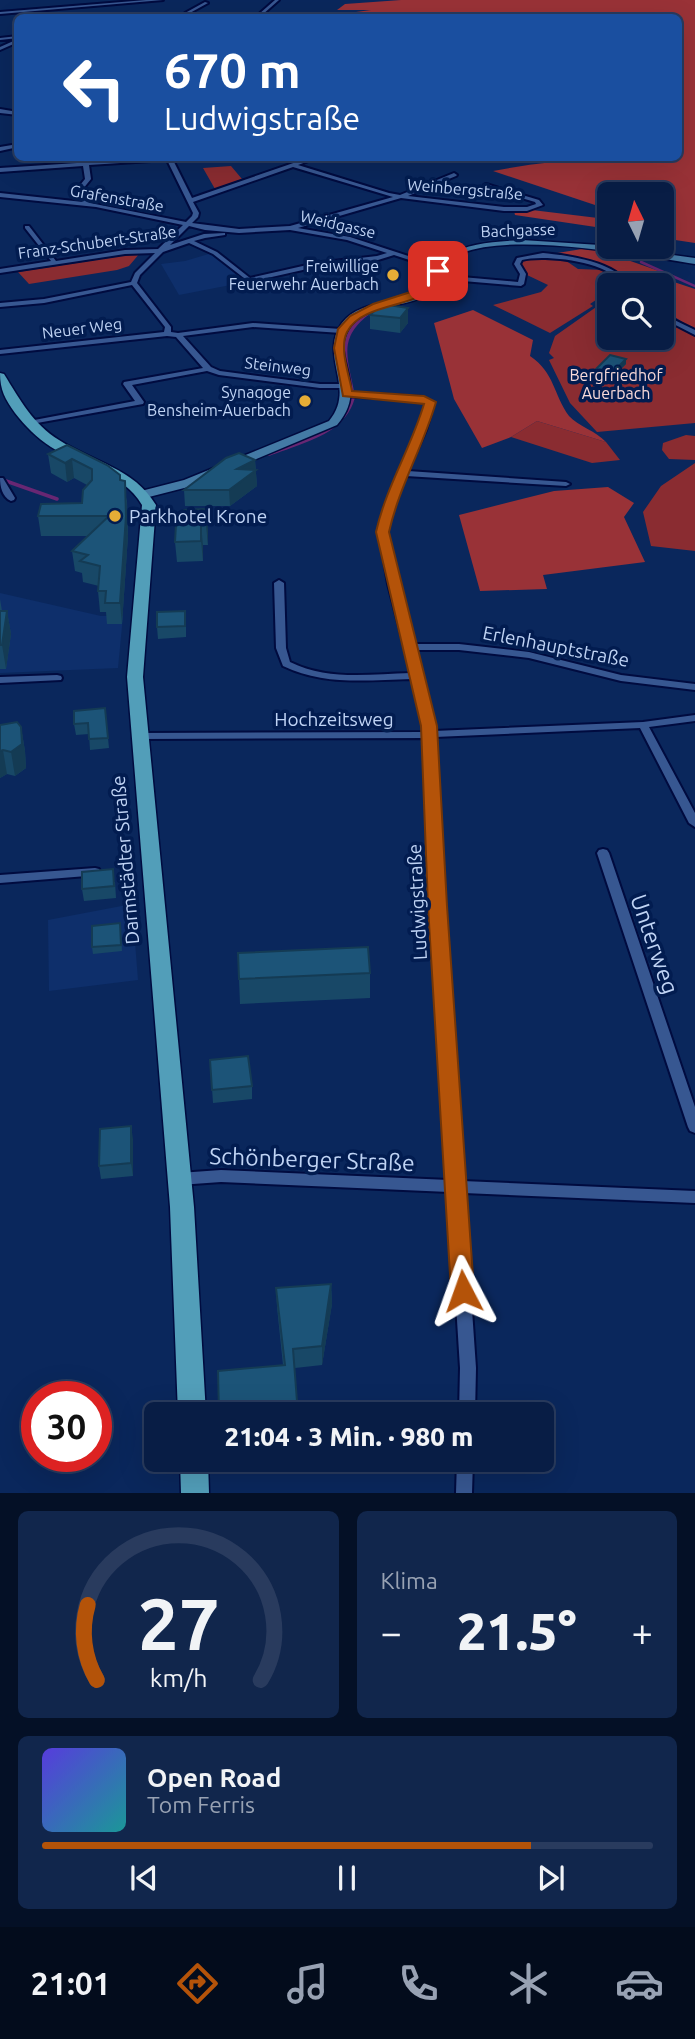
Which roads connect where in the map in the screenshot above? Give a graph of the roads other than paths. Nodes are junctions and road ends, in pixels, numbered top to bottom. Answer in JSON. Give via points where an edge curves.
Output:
{"nodes":[{"id":1,"x":162,"y":0,"type":"edge"},
{"id":2,"x":277,"y":0,"type":"edge"},
{"id":3,"x":206,"y":4,"type":"dead end"},
{"id":4,"x":0,"y":13,"type":"edge"},
{"id":5,"x":186,"y":14,"type":"edge"},
{"id":6,"x":261,"y":14,"type":"edge"},
{"id":7,"x":128,"y":161,"type":"edge"},
{"id":8,"x":170,"y":161,"type":"edge"},
{"id":9,"x":304,"y":161,"type":"edge"},
{"id":10,"x":86,"y":164,"type":"junction"},
{"id":11,"x":293,"y":165,"type":"junction"},
{"id":12,"x":0,"y":170,"type":"edge"},
{"id":13,"x":454,"y":175,"type":"dead end"},
{"id":14,"x":486,"y":186,"type":"dead end"},
{"id":15,"x":0,"y":195,"type":"edge"},
{"id":16,"x":397,"y":197,"type":"junction"},
{"id":17,"x":190,"y":201,"type":"junction"},
{"id":18,"x":96,"y":205,"type":"junction"},
{"id":19,"x":188,"y":225,"type":"junction"},
{"id":20,"x":27,"y":227,"type":"dead end"},
{"id":21,"x":290,"y":228,"type":"junction"},
{"id":22,"x":239,"y":231,"type":"junction"},
{"id":23,"x":191,"y":242,"type":"junction"},
{"id":24,"x":159,"y":251,"type":"junction"},
{"id":25,"x":393,"y":253,"type":"junction"},
{"id":26,"x":695,"y":261,"type":"edge"},
{"id":27,"x":55,"y":263,"type":"junction"},
{"id":28,"x":0,"y":271,"type":"edge"},
{"id":29,"x":438,"y":272,"type":"junction"},
{"id":30,"x":613,"y":273,"type":"edge"},
{"id":31,"x":134,"y":283,"type":"junction"},
{"id":32,"x":0,"y":305,"type":"edge"},
{"id":33,"x":674,"y":322,"type":"edge"},
{"id":34,"x":341,"y":331,"type":"junction"},
{"id":35,"x":695,"y":333,"type":"edge"},
{"id":36,"x":167,"y":334,"type":"junction"},
{"id":37,"x":178,"y":335,"type":"junction"},
{"id":38,"x":0,"y":352,"type":"edge"},
{"id":39,"x":208,"y":369,"type":"junction"},
{"id":40,"x":0,"y":377,"type":"edge"},
{"id":41,"x":346,"y":390,"type":"junction"},
{"id":42,"x":29,"y":423,"type":"junction"},
{"id":43,"x":403,"y":473,"type":"junction"},
{"id":44,"x":0,"y":480,"type":"edge"},
{"id":45,"x":566,"y":484,"type":"dead end"},
{"id":46,"x":145,"y":494,"type":"junction"},
{"id":47,"x":10,"y":498,"type":"dead end"},
{"id":48,"x":279,"y":583,"type":"dead end"},
{"id":49,"x":411,"y":647,"type":"junction"},
{"id":50,"x":418,"y":676,"type":"junction"},
{"id":51,"x":57,"y":678,"type":"dead end"},
{"id":52,"x":0,"y":680,"type":"edge"},
{"id":53,"x":695,"y":687,"type":"edge"},
{"id":54,"x":695,"y":718,"type":"edge"},
{"id":55,"x":643,"y":725,"type":"junction"},
{"id":56,"x":429,"y":735,"type":"junction"},
{"id":57,"x":141,"y":736,"type":"junction"},
{"id":58,"x":695,"y":822,"type":"edge"},
{"id":59,"x":603,"y":853,"type":"dead end"},
{"id":60,"x":105,"y":872,"type":"edge"},
{"id":61,"x":0,"y":879,"type":"edge"},
{"id":62,"x":695,"y":1127,"type":"edge"},
{"id":63,"x":178,"y":1179,"type":"junction"},
{"id":64,"x":455,"y":1187,"type":"junction"},
{"id":65,"x":695,"y":1197,"type":"edge"},
{"id":66,"x":191,"y":1402,"type":"edge"},
{"id":67,"x":467,"y":1402,"type":"edge"},
{"id":68,"x":194,"y":1472,"type":"edge"},
{"id":69,"x":465,"y":1472,"type":"edge"},
{"id":70,"x":195,"y":1493,"type":"edge"},
{"id":71,"x":464,"y":1493,"type":"edge"}],
"edges":[{"from":1,"to":4,"type":"street"},
{"from":2,"to":6,"type":"street"},
{"from":3,"to":5,"type":"street"},
{"from":7,"to":10,"type":"street"},
{"from":8,"to":17,"type":"street"},
{"from":9,"to":11,"type":"street"},
{"from":10,"to":12,"type":"street"},
{"from":10,"to":18,"type":"street","via":[[88,179],[75,195]]},
{"from":11,"to":16,"type":"street"},
{"from":11,"to":17,"type":"street"},
{"from":13,"to":16,"type":"street"},
{"from":14,"to":16,"type":"street","name":"Weinbergstraße","via":[[540,205],[504,209]]},
{"from":15,"to":18,"type":"street","name":"Grafenstraße"},
{"from":16,"to":21,"type":"street","name":"Weinbergstraße"},
{"from":17,"to":19,"type":"street","via":[[196,213]]},
{"from":18,"to":19,"type":"street","name":"Grafenstraße"},
{"from":19,"to":22,"type":"street","name":"Weidgasse"},
{"from":19,"to":24,"type":"street"},
{"from":20,"to":27,"type":"street"},
{"from":21,"to":22,"type":"street","name":"Weidgasse"},
{"from":21,"to":25,"type":"street","name":"Weidgasse","via":[[348,238]]},
{"from":22,"to":23,"type":"street","name":"Franz-Schubert-Straße"},
{"from":23,"to":24,"type":"street","name":"Franz-Schubert-Straße"},
{"from":23,"to":25,"type":"street","via":[[215,253],[248,280]]},
{"from":24,"to":27,"type":"street","name":"Franz-Schubert-Straße"},
{"from":24,"to":31,"type":"street"},
{"from":25,"to":29,"type":"street","name":"Weidgasse"},
{"from":26,"to":29,"type":"main road","name":"Bachgasse","via":[[530,242],[461,250],[445,257]]},
{"from":27,"to":28,"type":"street","name":"Franz-Schubert-Straße"},
{"from":29,"to":30,"type":"street","name":"Weidgasse","via":[[522,284],[519,259],[542,255],[566,257]]},
{"from":29,"to":34,"type":"main road","name":"Bachgasse","via":[[435,285],[427,290],[366,311]]},
{"from":31,"to":32,"type":"street"},
{"from":31,"to":36,"type":"street","via":[[167,327]]},
{"from":33,"to":35,"type":"street"},
{"from":34,"to":37,"type":"street","via":[[253,325]]},
{"from":34,"to":41,"type":"main road"},
{"from":36,"to":37,"type":"street","name":"Neuer Weg"},
{"from":36,"to":38,"type":"street","name":"Neuer Weg"},
{"from":37,"to":39,"type":"street"},
{"from":39,"to":41,"type":"street","name":"Steinweg"},
{"from":39,"to":42,"type":"street","name":"Steinweg","via":[[127,384],[140,402]]},
{"from":40,"to":42,"type":"main road"},
{"from":41,"to":43,"type":"street","name":"Ludwigstraße","via":[[429,401]]},
{"from":41,"to":46,"type":"main road","via":[[344,414],[334,423],[188,483]]},
{"from":42,"to":46,"type":"main road","via":[[55,444]]},
{"from":43,"to":45,"type":"street"},
{"from":43,"to":49,"type":"street","name":"Ludwigstraße","via":[[383,532]]},
{"from":44,"to":47,"type":"street"},
{"from":46,"to":57,"type":"main road","name":"Darmstädter Straße","via":[[149,518],[135,677]]},
{"from":48,"to":50,"type":"street","via":[[281,648],[286,664],[318,677]]},
{"from":49,"to":50,"type":"street","name":"Ludwigstraße"},
{"from":49,"to":53,"type":"street","name":"Erlenhauptstraße","via":[[530,655],[621,678]]},
{"from":50,"to":56,"type":"street","name":"Ludwigstraße"},
{"from":51,"to":52,"type":"street"},
{"from":54,"to":55,"type":"street","name":"Hochzeitsweg"},
{"from":55,"to":56,"type":"street","name":"Hochzeitsweg"},
{"from":55,"to":58,"type":"street"},
{"from":56,"to":57,"type":"street","name":"Hochzeitsweg"},
{"from":56,"to":64,"type":"street","name":"Ludwigstraße"},
{"from":57,"to":63,"type":"main road","name":"Darmstädter Straße"},
{"from":59,"to":62,"type":"street","name":"Unterweg"},
{"from":60,"to":61,"type":"street"},
{"from":63,"to":64,"type":"street","name":"Schönberger Straße","via":[[221,1176]]},
{"from":63,"to":66,"type":"main road","name":"Darmstädter Straße"},
{"from":64,"to":65,"type":"street","name":"Schönberger Straße"},
{"from":64,"to":67,"type":"street","name":"Ludwigstraße"},
{"from":68,"to":70,"type":"main road"},
{"from":69,"to":71,"type":"street"}]}
